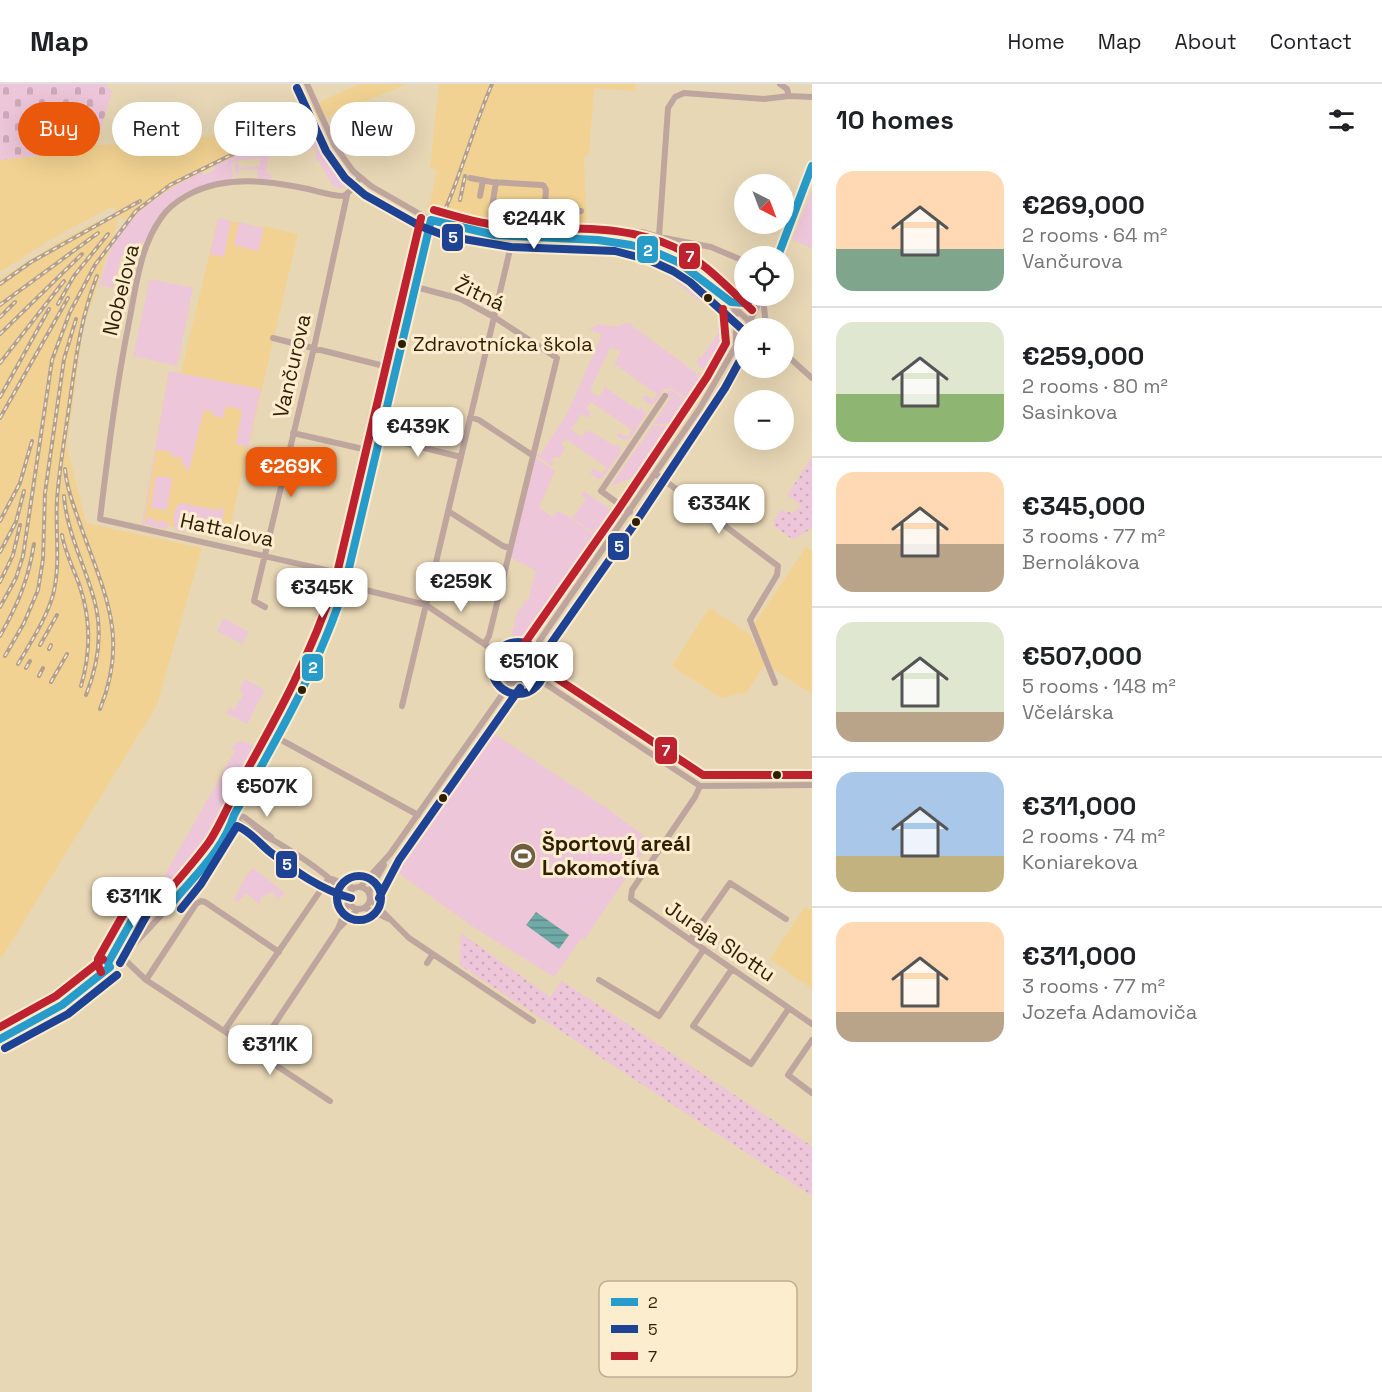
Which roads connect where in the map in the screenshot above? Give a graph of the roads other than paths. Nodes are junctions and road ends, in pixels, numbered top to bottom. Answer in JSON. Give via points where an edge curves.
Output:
{"nodes":[{"id":1,"x":307,"y":84,"type":"edge"},
{"id":2,"x":780,"y":84,"type":"edge"},
{"id":3,"x":789,"y":96,"type":"junction"},
{"id":4,"x":812,"y":97,"type":"edge"},
{"id":5,"x":812,"y":166,"type":"edge"},
{"id":6,"x":360,"y":178,"type":"junction"},
{"id":7,"x":470,"y":178,"type":"dead end"},
{"id":8,"x":483,"y":180,"type":"junction"},
{"id":9,"x":496,"y":182,"type":"junction"},
{"id":10,"x":347,"y":195,"type":"junction"},
{"id":11,"x":480,"y":196,"type":"dead end"},
{"id":12,"x":546,"y":210,"type":"junction"},
{"id":13,"x":581,"y":211,"type":"dead end"},
{"id":14,"x":431,"y":220,"type":"junction"},
{"id":15,"x":611,"y":231,"type":"dead end"},
{"id":16,"x":513,"y":237,"type":"junction"},
{"id":17,"x":658,"y":237,"type":"junction"},
{"id":18,"x":782,"y":246,"type":"edge"},
{"id":19,"x":734,"y":257,"type":"edge"},
{"id":20,"x":416,"y":288,"type":"junction"},
{"id":21,"x":727,"y":301,"type":"junction"},
{"id":22,"x":734,"y":302,"type":"edge"},
{"id":23,"x":733,"y":307,"type":"junction"},
{"id":24,"x":494,"y":317,"type":"junction"},
{"id":25,"x":735,"y":318,"type":"edge"},
{"id":26,"x":740,"y":318,"type":"edge"},
{"id":27,"x":273,"y":338,"type":"dead end"},
{"id":28,"x":314,"y":349,"type":"junction"},
{"id":29,"x":734,"y":350,"type":"edge"},
{"id":30,"x":794,"y":362,"type":"edge"},
{"id":31,"x":396,"y":369,"type":"junction"},
{"id":32,"x":812,"y":378,"type":"edge"},
{"id":33,"x":665,"y":396,"type":"dead end"},
{"id":34,"x":470,"y":417,"type":"junction"},
{"id":35,"x":293,"y":433,"type":"junction"},
{"id":36,"x":380,"y":437,"type":"junction"},
{"id":37,"x":376,"y":452,"type":"junction"},
{"id":38,"x":532,"y":455,"type":"junction"},
{"id":39,"x":461,"y":457,"type":"junction"},
{"id":40,"x":656,"y":474,"type":"junction"},
{"id":41,"x":448,"y":511,"type":"junction"},
{"id":42,"x":630,"y":512,"type":"junction"},
{"id":43,"x":100,"y":519,"type":"joint"},
{"id":44,"x":510,"y":548,"type":"junction"},
{"id":45,"x":264,"y":556,"type":"junction"},
{"id":46,"x":348,"y":574,"type":"junction"},
{"id":47,"x":345,"y":585,"type":"junction"},
{"id":48,"x":426,"y":605,"type":"junction"},
{"id":49,"x":265,"y":607,"type":"dead end"},
{"id":50,"x":485,"y":643,"type":"junction"},
{"id":51,"x":529,"y":656,"type":"junction"},
{"id":52,"x":505,"y":658,"type":"junction"},
{"id":53,"x":532,"y":675,"type":"junction"},
{"id":54,"x":511,"y":682,"type":"junction"},
{"id":55,"x":775,"y":683,"type":"dead end"},
{"id":56,"x":402,"y":706,"type":"dead end"},
{"id":57,"x":276,"y":736,"type":"junction"},
{"id":58,"x":812,"y":785,"type":"edge"},
{"id":59,"x":700,"y":786,"type":"junction"},
{"id":60,"x":240,"y":805,"type":"junction"},
{"id":61,"x":234,"y":815,"type":"junction"},
{"id":62,"x":418,"y":815,"type":"junction"},
{"id":63,"x":244,"y":817,"type":"junction"},
{"id":64,"x":242,"y":825,"type":"junction"},
{"id":65,"x":228,"y":830,"type":"junction"},
{"id":66,"x":274,"y":841,"type":"junction"},
{"id":67,"x":390,"y":854,"type":"junction"},
{"id":68,"x":192,"y":878,"type":"junction"},
{"id":69,"x":329,"y":878,"type":"junction"},
{"id":70,"x":357,"y":887,"type":"junction"},
{"id":71,"x":370,"y":897,"type":"junction"},
{"id":72,"x":348,"y":900,"type":"junction"},
{"id":73,"x":365,"y":908,"type":"junction"},
{"id":74,"x":357,"y":909,"type":"junction"},
{"id":75,"x":786,"y":919,"type":"dead end"},
{"id":76,"x":390,"y":920,"type":"junction"},
{"id":77,"x":338,"y":929,"type":"junction"},
{"id":78,"x":690,"y":940,"type":"junction"},
{"id":79,"x":704,"y":949,"type":"junction"},
{"id":80,"x":279,"y":952,"type":"junction"},
{"id":81,"x":433,"y":954,"type":"junction"},
{"id":82,"x":122,"y":957,"type":"junction"},
{"id":83,"x":427,"y":963,"type":"dead end"},
{"id":84,"x":732,"y":969,"type":"junction"},
{"id":85,"x":146,"y":980,"type":"junction"},
{"id":86,"x":599,"y":980,"type":"dead end"},
{"id":87,"x":514,"y":1008,"type":"junction"},
{"id":88,"x":789,"y":1008,"type":"junction"},
{"id":89,"x":509,"y":1015,"type":"dead end"},
{"id":90,"x":533,"y":1021,"type":"dead end"},
{"id":91,"x":812,"y":1024,"type":"edge"},
{"id":92,"x":224,"y":1031,"type":"junction"},
{"id":93,"x":0,"y":1039,"type":"edge"},
{"id":94,"x":812,"y":1040,"type":"edge"},
{"id":95,"x":256,"y":1052,"type":"junction"},
{"id":96,"x":812,"y":1093,"type":"edge"},
{"id":97,"x":330,"y":1101,"type":"dead end"}],
"edges":[{"from":1,"to":6,"type":"street","via":[[335,146]]},
{"from":2,"to":3,"type":"street"},
{"from":3,"to":4,"type":"street"},
{"from":3,"to":17,"type":"street","via":[[764,99],[684,93],[672,100],[668,108]]},
{"from":5,"to":18,"type":"street"},
{"from":6,"to":10,"type":"street"},
{"from":6,"to":14,"type":"street"},
{"from":7,"to":8,"type":"street"},
{"from":8,"to":9,"type":"street"},
{"from":8,"to":11,"type":"street"},
{"from":9,"to":12,"type":"street","via":[[544,186]]},
{"from":9,"to":12,"type":"street","via":[[492,207],[495,213],[539,219]]},
{"from":10,"to":28,"type":"street","name":"Vančurova"},
{"from":10,"to":43,"type":"street","name":"Nobelova","via":[[273,182],[224,183],[192,194],[161,217],[141,265],[134,297],[115,395]]},
{"from":12,"to":13,"type":"street"},
{"from":14,"to":16,"type":"street"},
{"from":14,"to":20,"type":"street"},
{"from":15,"to":17,"type":"street"},
{"from":16,"to":21,"type":"street","via":[[609,240],[646,248],[687,267]]},
{"from":16,"to":24,"type":"street"},
{"from":17,"to":19,"type":"street","via":[[711,247]]},
{"from":20,"to":24,"type":"street","name":"Žitná","via":[[461,299]]},
{"from":20,"to":31,"type":"street"},
{"from":21,"to":22,"type":"street"},
{"from":21,"to":23,"type":"street"},
{"from":23,"to":25,"type":"street"},
{"from":23,"to":26,"type":"street"},
{"from":24,"to":34,"type":"street"},
{"from":24,"to":38,"type":"street","name":"Žitná","via":[[557,358]]},
{"from":27,"to":28,"type":"street"},
{"from":28,"to":31,"type":"street"},
{"from":28,"to":35,"type":"street","name":"Vančurova"},
{"from":29,"to":40,"type":"street"},
{"from":30,"to":32,"type":"street"},
{"from":31,"to":36,"type":"street"},
{"from":33,"to":42,"type":"street","via":[[600,490]]},
{"from":34,"to":38,"type":"street"},
{"from":34,"to":39,"type":"street"},
{"from":35,"to":37,"type":"street"},
{"from":35,"to":45,"type":"street","name":"Vančurova"},
{"from":36,"to":37,"type":"street"},
{"from":36,"to":39,"type":"street"},
{"from":37,"to":46,"type":"street"},
{"from":38,"to":44,"type":"street"},
{"from":39,"to":41,"type":"street"},
{"from":40,"to":42,"type":"street"},
{"from":40,"to":55,"type":"street","via":[[776,563],[779,572],[750,620]]},
{"from":41,"to":44,"type":"street"},
{"from":41,"to":48,"type":"street"},
{"from":42,"to":51,"type":"street"},
{"from":43,"to":45,"type":"street","name":"Hattalova"},
{"from":44,"to":50,"type":"street"},
{"from":45,"to":46,"type":"street","name":"Hattalova"},
{"from":45,"to":49,"type":"street","name":"Vančurova","via":[[254,601]]},
{"from":46,"to":47,"type":"street"},
{"from":47,"to":48,"type":"street"},
{"from":47,"to":57,"type":"street","via":[[318,659]]},
{"from":48,"to":50,"type":"street"},
{"from":48,"to":56,"type":"street"},
{"from":50,"to":52,"type":"street"},
{"from":51,"to":52,"type":"street","via":[[519,652]]},
{"from":51,"to":53,"type":"street","via":[[534,667]]},
{"from":52,"to":54,"type":"street","via":[[502,670]]},
{"from":53,"to":54,"type":"street","via":[[522,683]]},
{"from":53,"to":59,"type":"street"},
{"from":54,"to":62,"type":"street"},
{"from":57,"to":60,"type":"street"},
{"from":57,"to":62,"type":"street"},
{"from":58,"to":59,"type":"street"},
{"from":59,"to":78,"type":"street","name":"Juraja Slottu","via":[[630,897]]},
{"from":60,"to":61,"type":"street"},
{"from":60,"to":63,"type":"street"},
{"from":61,"to":63,"type":"street"},
{"from":61,"to":64,"type":"street"},
{"from":61,"to":65,"type":"street"},
{"from":61,"to":68,"type":"street"},
{"from":62,"to":67,"type":"street"},
{"from":63,"to":66,"type":"street"},
{"from":64,"to":65,"type":"street"},
{"from":64,"to":66,"type":"street"},
{"from":65,"to":68,"type":"street"},
{"from":66,"to":69,"type":"street"},
{"from":67,"to":70,"type":"street"},
{"from":67,"to":71,"type":"street"},
{"from":68,"to":82,"type":"street","via":[[165,914]]},
{"from":69,"to":70,"type":"street"},
{"from":69,"to":72,"type":"street"},
{"from":69,"to":80,"type":"street"},
{"from":70,"to":71,"type":"street","via":[[366,889]]},
{"from":70,"to":72,"type":"street"},
{"from":71,"to":73,"type":"street"},
{"from":71,"to":76,"type":"street"},
{"from":72,"to":74,"type":"street"},
{"from":72,"to":77,"type":"street"},
{"from":73,"to":74,"type":"street"},
{"from":73,"to":76,"type":"street"},
{"from":74,"to":77,"type":"street"},
{"from":75,"to":78,"type":"street","via":[[730,883]]},
{"from":76,"to":81,"type":"street"},
{"from":77,"to":95,"type":"street"},
{"from":78,"to":79,"type":"street","name":"Juraja Slottu"},
{"from":79,"to":84,"type":"street","name":"Juraja Slottu"},
{"from":79,"to":86,"type":"street","via":[[658,1016]]},
{"from":80,"to":85,"type":"street","via":[[201,901]]},
{"from":80,"to":92,"type":"street"},
{"from":81,"to":83,"type":"street"},
{"from":81,"to":87,"type":"street","via":[[488,995]]},
{"from":82,"to":85,"type":"street"},
{"from":82,"to":93,"type":"street","via":[[62,1005]]},
{"from":84,"to":88,"type":"street","name":"Juraja Slottu"},
{"from":84,"to":88,"type":"street","via":[[693,1026],[751,1064]]},
{"from":85,"to":92,"type":"street"},
{"from":87,"to":89,"type":"street"},
{"from":87,"to":90,"type":"street"},
{"from":88,"to":91,"type":"street","name":"Juraja Slottu"},
{"from":92,"to":95,"type":"street"},
{"from":94,"to":96,"type":"street","via":[[789,1077]]},
{"from":95,"to":97,"type":"street"}]}
